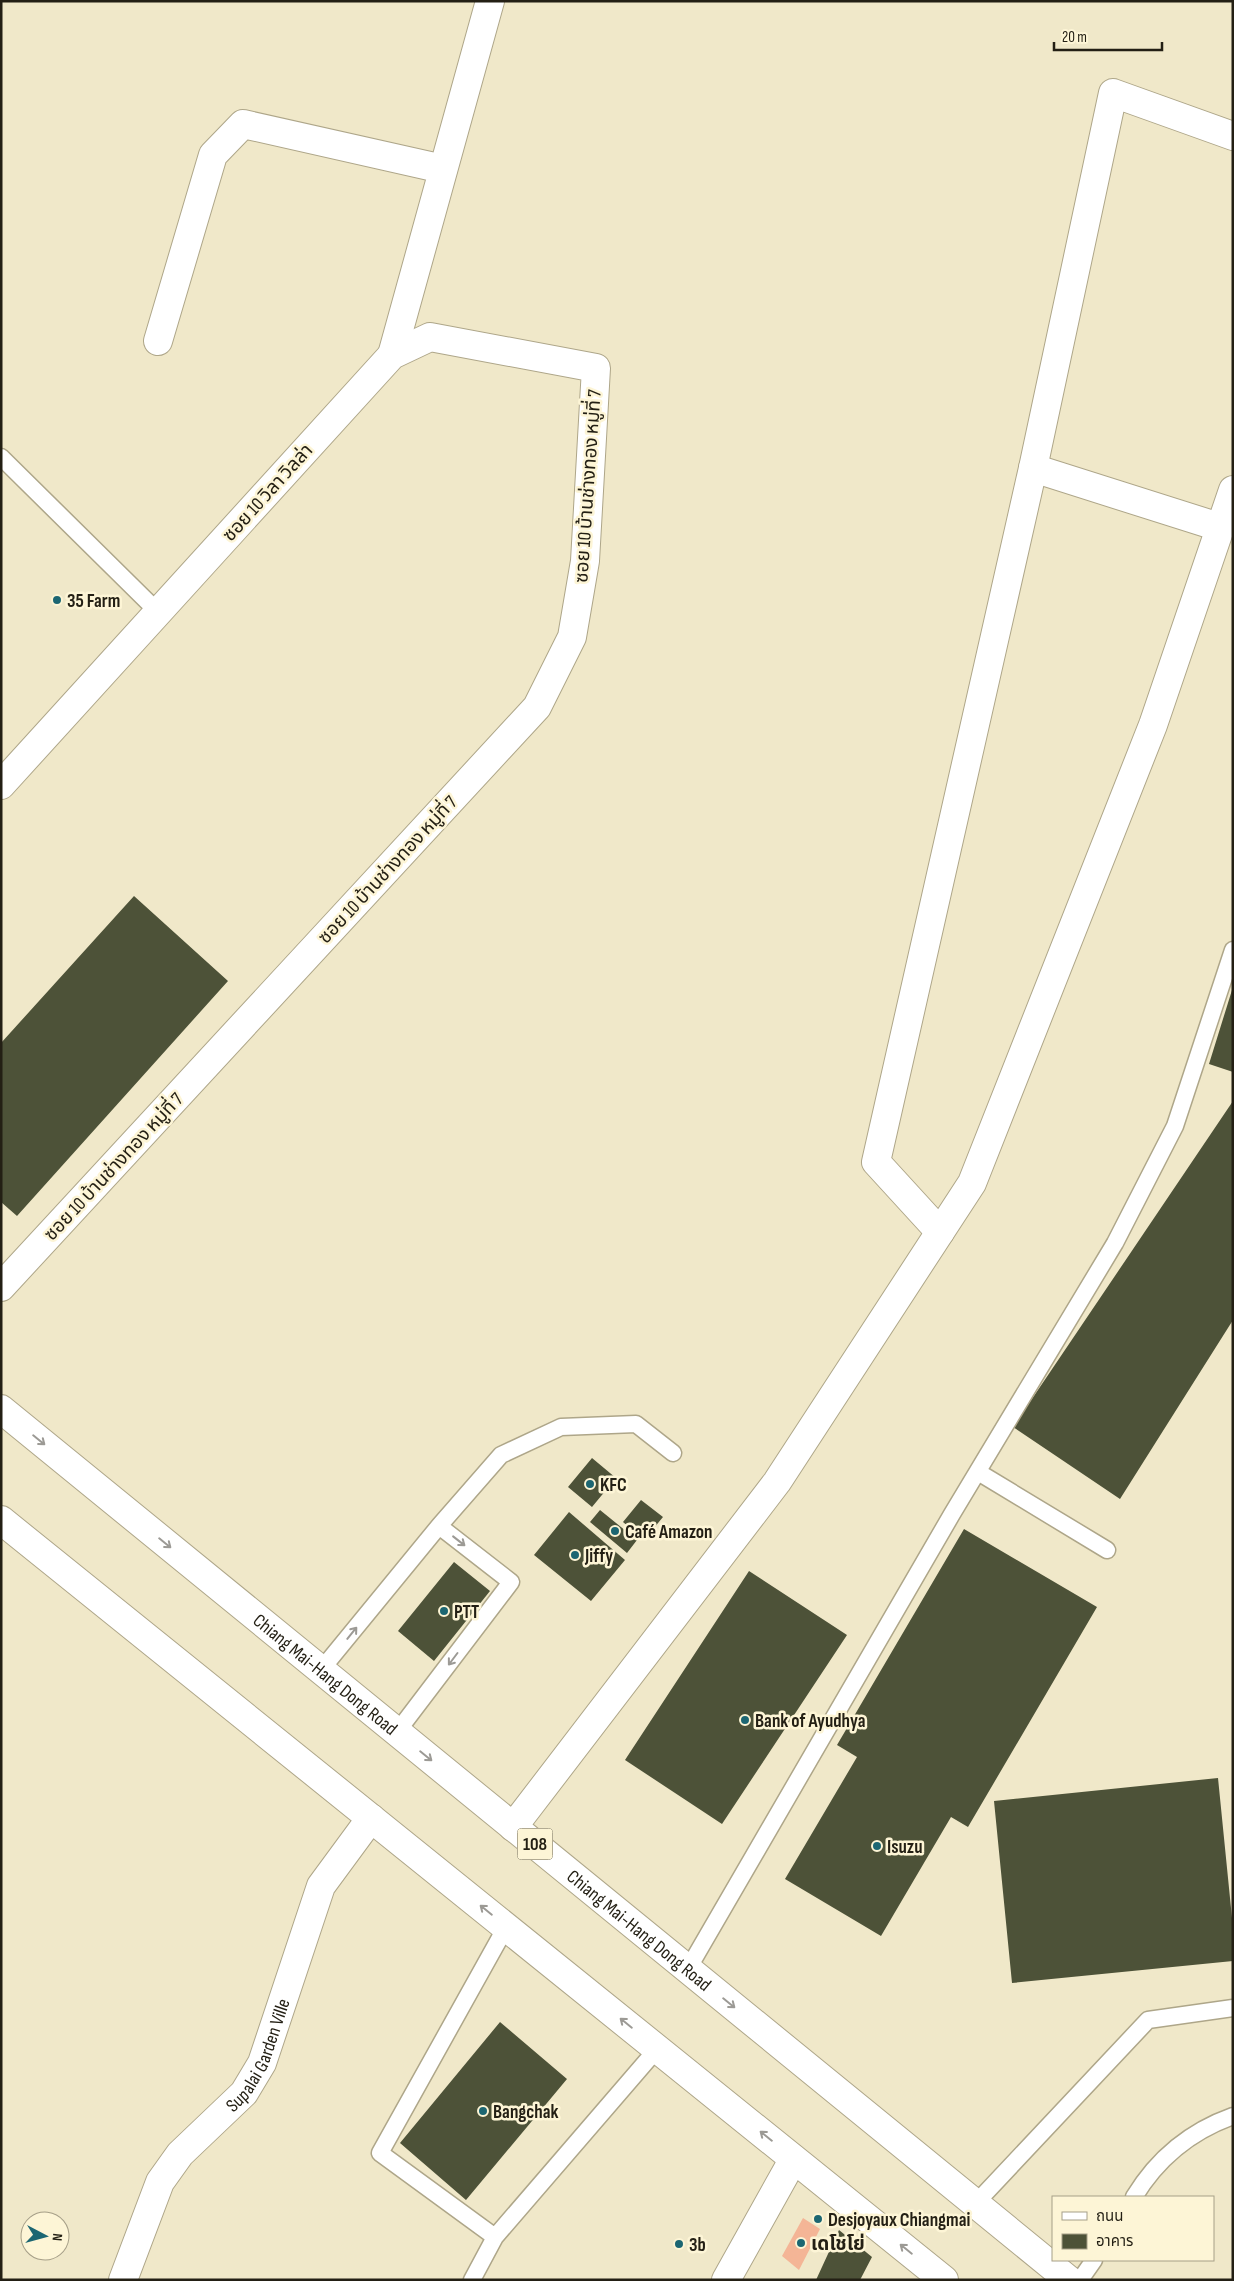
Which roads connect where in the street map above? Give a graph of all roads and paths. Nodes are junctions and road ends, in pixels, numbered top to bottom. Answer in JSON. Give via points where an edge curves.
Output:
{"nodes":[{"id":1,"x":490,"y":1,"type":"edge"},
{"id":2,"x":1233,"y":136,"type":"edge"},
{"id":3,"x":443,"y":169,"type":"junction"},
{"id":4,"x":158,"y":341,"type":"dead end"},
{"id":5,"x":392,"y":355,"type":"junction"},
{"id":6,"x":596,"y":368,"type":"joint"},
{"id":7,"x":1,"y":457,"type":"edge"},
{"id":8,"x":1033,"y":468,"type":"junction"},
{"id":9,"x":1233,"y":490,"type":"edge"},
{"id":10,"x":1219,"y":527,"type":"junction"},
{"id":11,"x":158,"y":612,"type":"junction"},
{"id":12,"x":1,"y":785,"type":"edge"},
{"id":13,"x":1233,"y":950,"type":"edge"},
{"id":14,"x":940,"y":1232,"type":"junction"},
{"id":15,"x":1,"y":1286,"type":"edge"},
{"id":16,"x":1,"y":1409,"type":"edge"},
{"id":17,"x":674,"y":1453,"type":"dead end"},
{"id":18,"x":978,"y":1472,"type":"junction"},
{"id":19,"x":1,"y":1520,"type":"edge"},
{"id":20,"x":439,"y":1526,"type":"junction"},
{"id":21,"x":1107,"y":1550,"type":"dead end"},
{"id":22,"x":321,"y":1670,"type":"junction"},
{"id":23,"x":397,"y":1732,"type":"junction"},
{"id":24,"x":371,"y":1818,"type":"junction"},
{"id":25,"x":513,"y":1827,"type":"junction"},
{"id":26,"x":506,"y":1927,"type":"junction"},
{"id":27,"x":688,"y":1970,"type":"junction"},
{"id":28,"x":1233,"y":2008,"type":"edge"},
{"id":29,"x":657,"y":2049,"type":"junction"},
{"id":30,"x":1233,"y":2116,"type":"edge"},
{"id":31,"x":1215,"y":2122,"type":"junction"},
{"id":32,"x":1233,"y":2129,"type":"edge"},
{"id":33,"x":792,"y":2158,"type":"junction"},
{"id":34,"x":1135,"y":2196,"type":"edge"},
{"id":35,"x":976,"y":2204,"type":"junction"},
{"id":36,"x":495,"y":2237,"type":"junction"},
{"id":37,"x":1093,"y":2261,"type":"edge"},
{"id":38,"x":930,"y":2275,"type":"edge"},
{"id":39,"x":123,"y":2280,"type":"edge"},
{"id":40,"x":472,"y":2280,"type":"edge"},
{"id":41,"x":726,"y":2280,"type":"edge"},
{"id":42,"x":1069,"y":2280,"type":"edge"},
{"id":43,"x":1080,"y":2280,"type":"edge"}],
"edges":[{"from":1,"to":3,"type":"street"},
{"from":2,"to":8,"type":"street","via":[[1113,92]]},
{"from":3,"to":4,"type":"street","via":[[243,124],[213,155]]},
{"from":3,"to":5,"type":"street"},
{"from":5,"to":6,"type":"street","name":"ซอย 10 วิลา วิลล่า","via":[[430,337]]},
{"from":5,"to":11,"type":"street","name":"ซอย 10 วิลา วิลล่า"},
{"from":6,"to":15,"type":"street","name":"ซอย 10 บ้านช่างทอง หมู่ที่ 7","via":[[582,580],[572,637],[537,707]]},
{"from":7,"to":11,"type":"lane"},
{"from":8,"to":10,"type":"street"},
{"from":8,"to":14,"type":"street","via":[[876,1162]]},
{"from":9,"to":10,"type":"street"},
{"from":10,"to":14,"type":"street","via":[[1152,725],[975,1174]]},
{"from":11,"to":12,"type":"street","name":"ซอย 10 วิลา วิลล่า"},
{"from":13,"to":18,"type":"lane","via":[[1175,1126],[1115,1243]]},
{"from":14,"to":25,"type":"street","via":[[777,1482]]},
{"from":16,"to":22,"type":"street","name":"Chiang Mai-Hang Dong Road","number":"108","one_way":true},
{"from":17,"to":20,"type":"lane","via":[[636,1424],[561,1427],[501,1455]]},
{"from":18,"to":21,"type":"lane"},
{"from":18,"to":27,"type":"lane"},
{"from":19,"to":24,"type":"street"},
{"from":22,"to":20,"type":"lane","one_way":true},
{"from":20,"to":23,"type":"lane","one_way":true,"via":[[511,1582]]},
{"from":22,"to":23,"type":"street","name":"Chiang Mai-Hang Dong Road","number":"108"},
{"from":23,"to":25,"type":"street","name":"Chiang Mai-Hang Dong Road","number":"108","one_way":true},
{"from":26,"to":24,"type":"street","one_way":true},
{"from":24,"to":39,"type":"street","name":"Supalai Garden Ville","via":[[321,1886],[262,2063],[244,2093],[180,2154],[160,2182]]},
{"from":25,"to":27,"type":"street","name":"Chiang Mai-Hang Dong Road","number":"108"},
{"from":29,"to":26,"type":"street","one_way":true},
{"from":26,"to":36,"type":"lane","via":[[380,2153]]},
{"from":27,"to":35,"type":"street","name":"Chiang Mai-Hang Dong Road","number":"108","one_way":true},
{"from":28,"to":35,"type":"lane","via":[[1148,2020]]},
{"from":33,"to":29,"type":"street","one_way":true},
{"from":29,"to":36,"type":"lane"},
{"from":30,"to":31,"type":"lane"},
{"from":31,"to":32,"type":"lane"},
{"from":31,"to":34,"type":"lane","via":[[1173,2148]]},
{"from":38,"to":33,"type":"street","one_way":true},
{"from":33,"to":41,"type":"street"},
{"from":35,"to":42,"type":"street","name":"Chiang Mai-Hang Dong Road","number":"108"},
{"from":36,"to":40,"type":"lane"},
{"from":37,"to":43,"type":"lane"}]}
